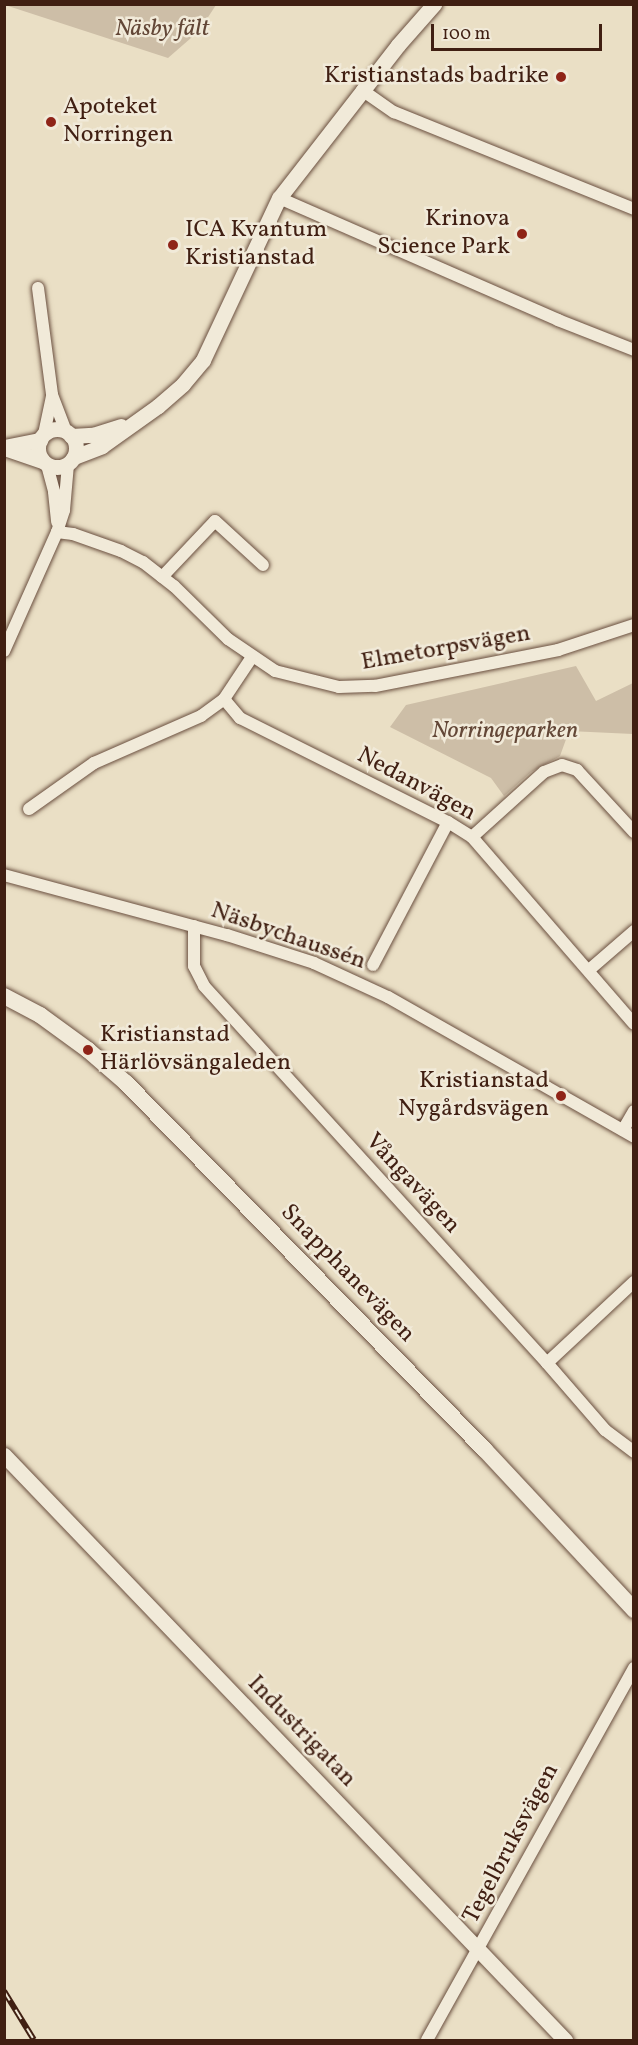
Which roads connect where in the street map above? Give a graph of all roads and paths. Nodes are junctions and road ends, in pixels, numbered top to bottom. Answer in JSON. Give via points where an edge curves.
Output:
{"nodes":[{"id":1,"x":434,"y":4,"type":"edge"},
{"id":2,"x":362,"y":90,"type":"junction"},
{"id":3,"x":279,"y":198,"type":"junction"},
{"id":4,"x":633,"y":209,"type":"edge"},
{"id":5,"x":38,"y":288,"type":"dead end"},
{"id":6,"x":633,"y":350,"type":"edge"},
{"id":7,"x":52,"y":395,"type":"junction"},
{"id":8,"x":133,"y":422,"type":"junction"},
{"id":9,"x":69,"y":434,"type":"junction"},
{"id":10,"x":42,"y":437,"type":"junction"},
{"id":11,"x":4,"y":448,"type":"edge"},
{"id":12,"x":71,"y":460,"type":"junction"},
{"id":13,"x":45,"y":463,"type":"junction"},
{"id":14,"x":57,"y":532,"type":"junction"},
{"id":15,"x":263,"y":565,"type":"dead end"},
{"id":16,"x":162,"y":577,"type":"junction"},
{"id":17,"x":633,"y":625,"type":"edge"},
{"id":18,"x":4,"y":651,"type":"edge"},
{"id":19,"x":252,"y":657,"type":"junction"},
{"id":20,"x":224,"y":699,"type":"junction"},
{"id":21,"x":29,"y":809,"type":"dead end"},
{"id":22,"x":448,"y":822,"type":"junction"},
{"id":23,"x":633,"y":832,"type":"edge"},
{"id":24,"x":472,"y":837,"type":"junction"},
{"id":25,"x":4,"y":875,"type":"edge"},
{"id":26,"x":194,"y":926,"type":"junction"},
{"id":27,"x":633,"y":931,"type":"edge"},
{"id":28,"x":373,"y":965,"type":"dead end"},
{"id":29,"x":589,"y":970,"type":"junction"},
{"id":30,"x":4,"y":996,"type":"edge"},
{"id":31,"x":633,"y":1024,"type":"edge"},
{"id":32,"x":633,"y":1111,"type":"edge"},
{"id":33,"x":628,"y":1133,"type":"edge"},
{"id":34,"x":633,"y":1282,"type":"edge"},
{"id":35,"x":547,"y":1363,"type":"junction"},
{"id":36,"x":633,"y":1452,"type":"edge"},
{"id":37,"x":4,"y":1455,"type":"edge"},
{"id":38,"x":633,"y":1610,"type":"edge"},
{"id":39,"x":633,"y":1668,"type":"edge"},
{"id":40,"x":479,"y":1950,"type":"junction"},
{"id":41,"x":427,"y":2040,"type":"edge"},
{"id":42,"x":565,"y":2040,"type":"edge"}],
"edges":[{"from":1,"to":2,"type":"street"},
{"from":2,"to":3,"type":"street"},
{"from":2,"to":4,"type":"street","via":[[394,112]]},
{"from":3,"to":6,"type":"street"},
{"from":3,"to":8,"type":"street","via":[[203,360],[183,384]]},
{"from":5,"to":7,"type":"street"},
{"from":7,"to":9,"type":"street"},
{"from":7,"to":10,"type":"street"},
{"from":8,"to":9,"type":"street","via":[[93,435]]},
{"from":8,"to":12,"type":"street","via":[[102,446]]},
{"from":9,"to":10,"type":"street","via":[[54,429]]},
{"from":9,"to":12,"type":"street","via":[[76,446]]},
{"from":10,"to":11,"type":"street"},
{"from":10,"to":13,"type":"street","via":[[38,454]]},
{"from":11,"to":13,"type":"street"},
{"from":12,"to":13,"type":"street","via":[[57,468]]},
{"from":12,"to":14,"type":"street"},
{"from":13,"to":14,"type":"street","via":[[54,492]]},
{"from":14,"to":16,"type":"street","name":"Elmetorpsvägen","via":[[121,551]]},
{"from":14,"to":18,"type":"street"},
{"from":15,"to":16,"type":"street","via":[[214,521]]},
{"from":16,"to":19,"type":"street","name":"Elmetorpsvägen"},
{"from":17,"to":19,"type":"street","name":"Elmetorpsvägen","via":[[558,650],[375,686],[339,687],[275,671]]},
{"from":19,"to":20,"type":"street"},
{"from":20,"to":21,"type":"street","via":[[201,716],[94,763]]},
{"from":20,"to":22,"type":"street","name":"Nedanvägen","via":[[240,718]]},
{"from":22,"to":24,"type":"street","name":"Nedanvägen"},
{"from":22,"to":28,"type":"street"},
{"from":23,"to":24,"type":"street","via":[[577,770],[562,765],[544,772]]},
{"from":24,"to":29,"type":"street","name":"Nedanvägen"},
{"from":25,"to":26,"type":"street","name":"Näsbychaussén"},
{"from":26,"to":33,"type":"street","name":"Näsbychaussén","via":[[314,963],[360,982]]},
{"from":26,"to":35,"type":"street","name":"Vångavägen","via":[[194,966],[204,986]]},
{"from":27,"to":29,"type":"street"},
{"from":29,"to":31,"type":"street","name":"Nedanvägen"},
{"from":30,"to":38,"type":"main road","name":"Snapphanevägen","via":[[40,1015],[126,1083],[485,1450]]},
{"from":32,"to":33,"type":"street"},
{"from":34,"to":35,"type":"street"},
{"from":35,"to":36,"type":"street","name":"Vångavägen","via":[[605,1430]]},
{"from":37,"to":40,"type":"street","name":"Industrigatan"},
{"from":39,"to":40,"type":"street","name":"Tegelbruksvägen"},
{"from":40,"to":41,"type":"street","name":"Tegelbruksvägen"},
{"from":40,"to":42,"type":"street","name":"Industrigatan"}]}
